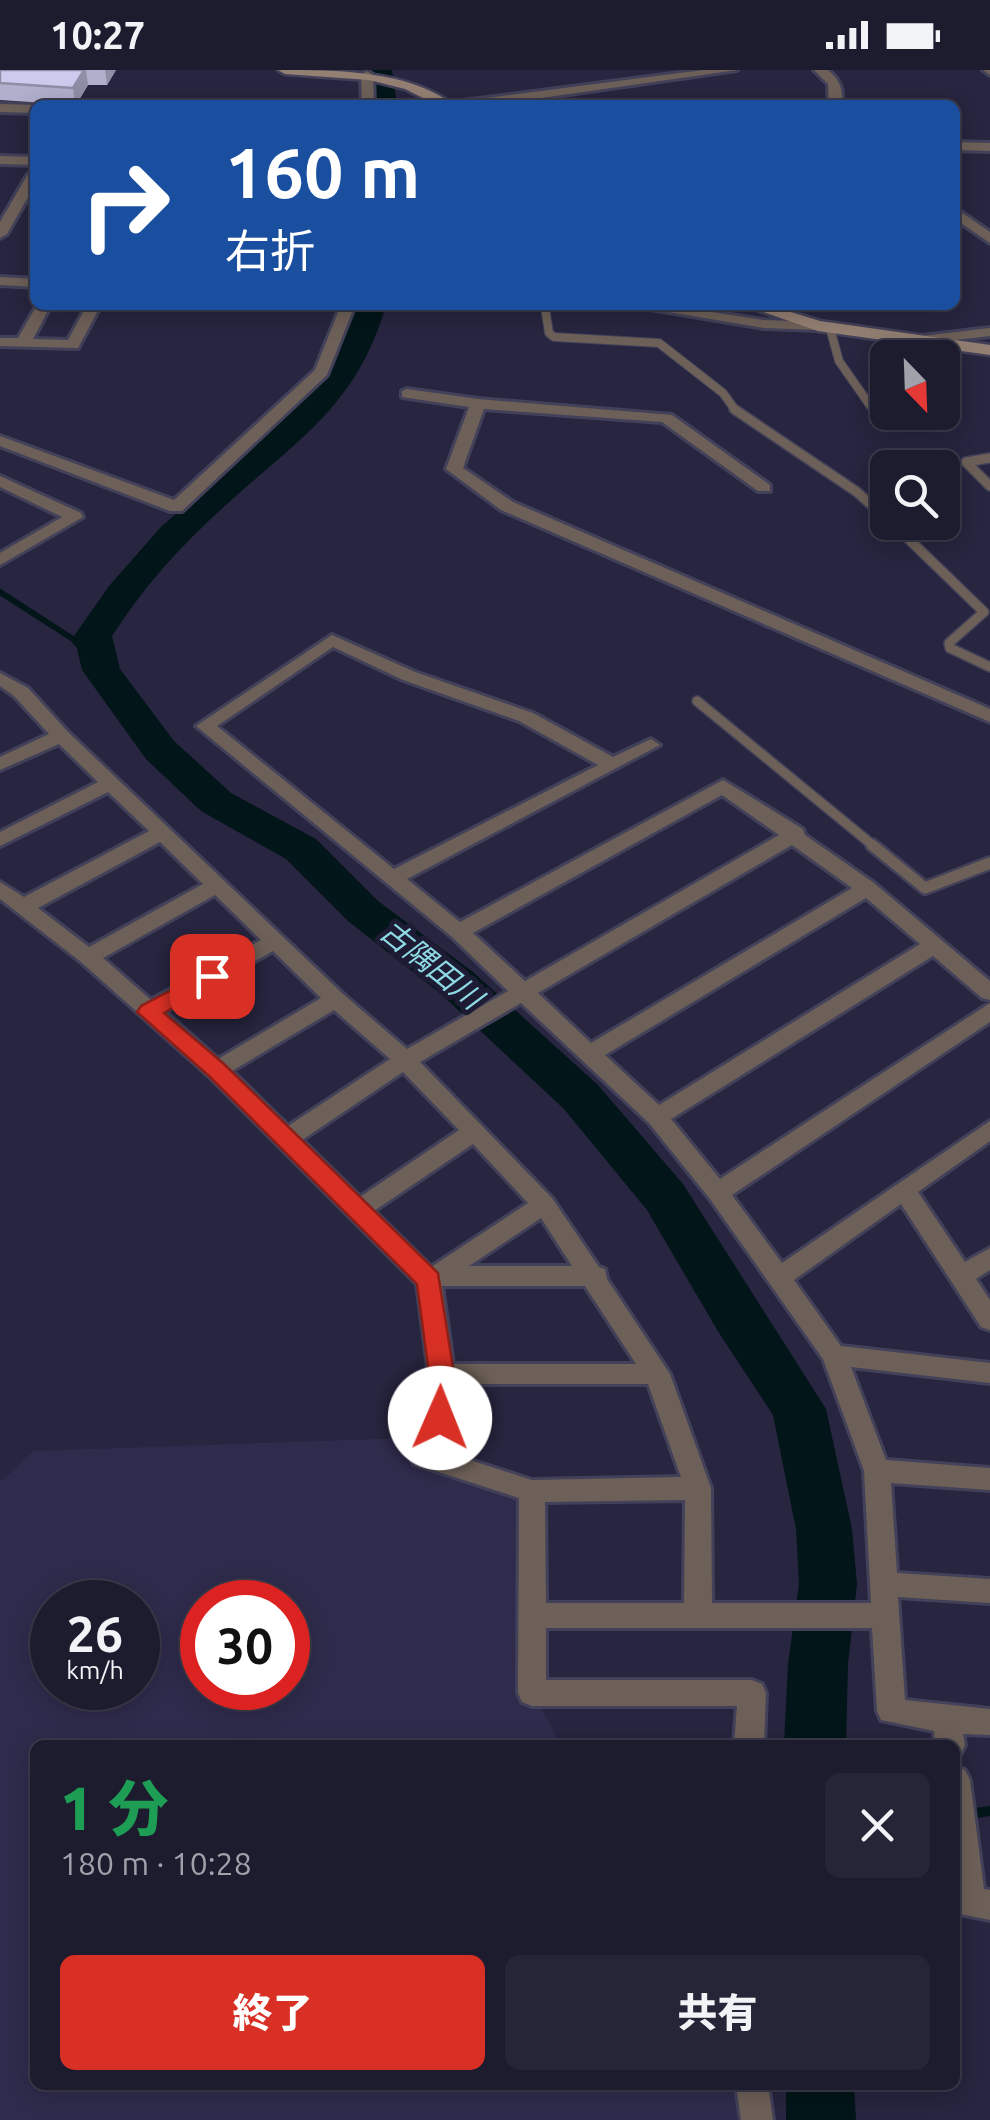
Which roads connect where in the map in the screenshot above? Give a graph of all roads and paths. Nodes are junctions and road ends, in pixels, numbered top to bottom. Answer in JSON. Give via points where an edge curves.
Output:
{"nodes":[{"id":1,"x":285,"y":70,"type":"edge"},
{"id":2,"x":731,"y":70,"type":"edge"},
{"id":3,"x":820,"y":70,"type":"edge"},
{"id":4,"x":331,"y":71,"type":"edge"},
{"id":5,"x":367,"y":72,"type":"edge"},
{"id":6,"x":368,"y":100,"type":"edge"},
{"id":7,"x":440,"y":100,"type":"edge"},
{"id":8,"x":501,"y":100,"type":"edge"},
{"id":9,"x":836,"y":100,"type":"edge"},
{"id":10,"x":0,"y":108,"type":"edge"},
{"id":11,"x":30,"y":109,"type":"edge"},
{"id":12,"x":960,"y":146,"type":"edge"},
{"id":13,"x":990,"y":147,"type":"edge"},
{"id":14,"x":0,"y":160,"type":"edge"},
{"id":15,"x":30,"y":161,"type":"edge"},
{"id":16,"x":30,"y":181,"type":"edge"},
{"id":17,"x":5,"y":215,"type":"edge"},
{"id":18,"x":30,"y":216,"type":"edge"},
{"id":19,"x":960,"y":216,"type":"edge"},
{"id":20,"x":0,"y":234,"type":"edge"},
{"id":21,"x":990,"y":238,"type":"edge"},
{"id":22,"x":0,"y":281,"type":"edge"},
{"id":23,"x":30,"y":284,"type":"edge"},
{"id":24,"x":41,"y":310,"type":"edge"},
{"id":25,"x":91,"y":310,"type":"edge"},
{"id":26,"x":346,"y":310,"type":"edge"},
{"id":27,"x":546,"y":310,"type":"edge"},
{"id":28,"x":681,"y":310,"type":"edge"},
{"id":29,"x":767,"y":310,"type":"edge"},
{"id":30,"x":824,"y":327,"type":"junction"},
{"id":31,"x":990,"y":332,"type":"edge"},
{"id":32,"x":908,"y":340,"type":"edge"},
{"id":33,"x":922,"y":340,"type":"edge"},
{"id":34,"x":0,"y":342,"type":"edge"},
{"id":35,"x":23,"y":343,"type":"junction"},
{"id":36,"x":960,"y":346,"type":"edge"},
{"id":37,"x":990,"y":350,"type":"edge"},
{"id":38,"x":408,"y":394,"type":"dead end"},
{"id":39,"x":478,"y":404,"type":"junction"},
{"id":40,"x":870,"y":405,"type":"edge"},
{"id":41,"x":0,"y":441,"type":"edge"},
{"id":42,"x":990,"y":458,"type":"edge"},
{"id":43,"x":0,"y":481,"type":"edge"},
{"id":44,"x":990,"y":486,"type":"edge"},
{"id":45,"x":764,"y":488,"type":"dead end"},
{"id":46,"x":870,"y":504,"type":"edge"},
{"id":47,"x":909,"y":540,"type":"edge"},
{"id":48,"x":0,"y":541,"type":"edge"},
{"id":49,"x":17,"y":550,"type":"junction"},
{"id":50,"x":0,"y":560,"type":"edge"},
{"id":51,"x":990,"y":667,"type":"edge"},
{"id":52,"x":0,"y":678,"type":"edge"},
{"id":53,"x":22,"y":692,"type":"junction"},
{"id":54,"x":0,"y":701,"type":"edge"},
{"id":55,"x":697,"y":701,"type":"dead end"},
{"id":56,"x":990,"y":716,"type":"edge"},
{"id":57,"x":61,"y":736,"type":"junction"},
{"id":58,"x":651,"y":744,"type":"dead end"},
{"id":59,"x":0,"y":764,"type":"edge"},
{"id":60,"x":613,"y":764,"type":"junction"},
{"id":61,"x":111,"y":783,"type":"junction"},
{"id":62,"x":164,"y":832,"type":"junction"},
{"id":63,"x":796,"y":834,"type":"junction"},
{"id":64,"x":0,"y":840,"type":"edge"},
{"id":65,"x":990,"y":863,"type":"edge"},
{"id":66,"x":390,"y":879,"type":"junction"},
{"id":67,"x":219,"y":884,"type":"junction"},
{"id":68,"x":866,"y":888,"type":"junction"},
{"id":69,"x":0,"y":889,"type":"edge"},
{"id":70,"x":23,"y":907,"type":"junction"},
{"id":71,"x":459,"y":932,"type":"junction"},
{"id":72,"x":276,"y":941,"type":"junction"},
{"id":73,"x":933,"y":946,"type":"junction"},
{"id":74,"x":88,"y":957,"type":"junction"},
{"id":75,"x":520,"y":994,"type":"junction"},
{"id":76,"x":990,"y":994,"type":"edge"},
{"id":77,"x":336,"y":999,"type":"junction"},
{"id":78,"x":990,"y":1011,"type":"edge"},
{"id":79,"x":148,"y":1012,"type":"junction"},
{"id":80,"x":590,"y":1054,"type":"junction"},
{"id":81,"x":405,"y":1060,"type":"junction"},
{"id":82,"x":216,"y":1070,"type":"junction"},
{"id":83,"x":657,"y":1117,"type":"junction"},
{"id":84,"x":990,"y":1129,"type":"edge"},
{"id":85,"x":474,"y":1132,"type":"junction"},
{"id":86,"x":286,"y":1139,"type":"junction"},
{"id":87,"x":904,"y":1190,"type":"junction"},
{"id":88,"x":718,"y":1193,"type":"junction"},
{"id":89,"x":544,"y":1204,"type":"junction"},
{"id":90,"x":358,"y":1210,"type":"junction"},
{"id":91,"x":990,"y":1257,"type":"edge"},
{"id":92,"x":596,"y":1276,"type":"junction"},
{"id":93,"x":963,"y":1276,"type":"junction"},
{"id":94,"x":433,"y":1278,"type":"junction"},
{"id":95,"x":778,"y":1278,"type":"junction"},
{"id":96,"x":990,"y":1320,"type":"edge"},
{"id":97,"x":834,"y":1356,"type":"junction"},
{"id":98,"x":990,"y":1373,"type":"edge"},
{"id":99,"x":442,"y":1374,"type":"junction"},
{"id":100,"x":657,"y":1374,"type":"junction"},
{"id":101,"x":877,"y":1471,"type":"junction"},
{"id":102,"x":990,"y":1479,"type":"edge"},
{"id":103,"x":698,"y":1488,"type":"junction"},
{"id":104,"x":532,"y":1490,"type":"junction"},
{"id":105,"x":884,"y":1584,"type":"junction"},
{"id":106,"x":990,"y":1591,"type":"edge"},
{"id":107,"x":698,"y":1613,"type":"junction"},
{"id":108,"x":531,"y":1615,"type":"junction"},
{"id":109,"x":888,"y":1616,"type":"junction"},
{"id":110,"x":990,"y":1722,"type":"edge"},
{"id":111,"x":949,"y":1732,"type":"edge"},
{"id":112,"x":748,"y":1740,"type":"edge"},
{"id":113,"x":960,"y":1818,"type":"edge"},
{"id":114,"x":990,"y":1905,"type":"edge"},
{"id":115,"x":753,"y":2090,"type":"edge"},
{"id":116,"x":757,"y":2120,"type":"edge"}],
"edges":[{"from":1,"to":4,"type":"street"},
{"from":2,"to":8,"type":"street"},
{"from":3,"to":9,"type":"street","via":[[830,76]]},
{"from":4,"to":5,"type":"street"},
{"from":5,"to":6,"type":"street"},
{"from":5,"to":7,"type":"street"},
{"from":10,"to":11,"type":"street"},
{"from":12,"to":13,"type":"street"},
{"from":14,"to":15,"type":"street"},
{"from":16,"to":17,"type":"street"},
{"from":17,"to":18,"type":"street"},
{"from":17,"to":20,"type":"street"},
{"from":19,"to":21,"type":"street"},
{"from":22,"to":23,"type":"street"},
{"from":24,"to":35,"type":"street"},
{"from":25,"to":35,"type":"street","via":[[72,345]]},
{"from":26,"to":41,"type":"street","via":[[322,372],[176,507]]},
{"from":27,"to":46,"type":"lane","via":[[554,337],[659,343],[723,393],[738,414]]},
{"from":28,"to":30,"type":"street"},
{"from":29,"to":30,"type":"street"},
{"from":30,"to":32,"type":"street"},
{"from":30,"to":40,"type":"lane"},
{"from":31,"to":33,"type":"street"},
{"from":34,"to":35,"type":"street"},
{"from":36,"to":37,"type":"street"},
{"from":38,"to":39,"type":"street"},
{"from":39,"to":45,"type":"street","via":[[666,418]]},
{"from":39,"to":56,"type":"street","via":[[454,469],[507,506]]},
{"from":42,"to":44,"type":"lane","via":[[966,462]]},
{"from":43,"to":49,"type":"street","via":[[75,517]]},
{"from":47,"to":51,"type":"lane","via":[[984,612],[950,648]]},
{"from":48,"to":49,"type":"street"},
{"from":49,"to":50,"type":"street"},
{"from":52,"to":53,"type":"street"},
{"from":53,"to":54,"type":"street"},
{"from":53,"to":57,"type":"street"},
{"from":55,"to":65,"type":"lane","via":[[925,888]]},
{"from":57,"to":59,"type":"street"},
{"from":57,"to":61,"type":"street"},
{"from":58,"to":60,"type":"street"},
{"from":60,"to":66,"type":"street"},
{"from":60,"to":66,"type":"street","via":[[526,718],[332,640],[205,726]]},
{"from":61,"to":62,"type":"street"},
{"from":61,"to":64,"type":"street"},
{"from":62,"to":67,"type":"street"},
{"from":62,"to":70,"type":"street"},
{"from":63,"to":68,"type":"street"},
{"from":63,"to":71,"type":"street","via":[[723,786]]},
{"from":63,"to":75,"type":"street"},
{"from":66,"to":71,"type":"street"},
{"from":67,"to":72,"type":"street"},
{"from":67,"to":74,"type":"street"},
{"from":68,"to":73,"type":"street"},
{"from":68,"to":80,"type":"street"},
{"from":69,"to":70,"type":"street"},
{"from":70,"to":74,"type":"street"},
{"from":71,"to":75,"type":"street"},
{"from":72,"to":77,"type":"street"},
{"from":72,"to":79,"type":"street"},
{"from":73,"to":76,"type":"street"},
{"from":73,"to":83,"type":"street"},
{"from":74,"to":79,"type":"street"},
{"from":75,"to":80,"type":"street"},
{"from":75,"to":81,"type":"street"},
{"from":77,"to":81,"type":"street"},
{"from":77,"to":82,"type":"street"},
{"from":78,"to":88,"type":"street"},
{"from":79,"to":82,"type":"street"},
{"from":80,"to":83,"type":"street"},
{"from":81,"to":85,"type":"street"},
{"from":81,"to":86,"type":"street"},
{"from":82,"to":86,"type":"street"},
{"from":83,"to":88,"type":"street"},
{"from":84,"to":87,"type":"street"},
{"from":85,"to":89,"type":"street"},
{"from":85,"to":90,"type":"street"},
{"from":86,"to":90,"type":"street"},
{"from":87,"to":93,"type":"street"},
{"from":87,"to":95,"type":"street"},
{"from":88,"to":95,"type":"street"},
{"from":89,"to":92,"type":"street"},
{"from":89,"to":94,"type":"street"},
{"from":90,"to":94,"type":"street"},
{"from":91,"to":93,"type":"street"},
{"from":92,"to":94,"type":"street"},
{"from":92,"to":100,"type":"street"},
{"from":93,"to":96,"type":"street"},
{"from":94,"to":99,"type":"street"},
{"from":95,"to":97,"type":"street"},
{"from":97,"to":98,"type":"street"},
{"from":97,"to":101,"type":"street"},
{"from":99,"to":100,"type":"street"},
{"from":99,"to":104,"type":"street","via":[[440,1418],[423,1456]]},
{"from":100,"to":103,"type":"street"},
{"from":101,"to":102,"type":"street"},
{"from":101,"to":105,"type":"street"},
{"from":103,"to":104,"type":"street"},
{"from":103,"to":107,"type":"street"},
{"from":104,"to":108,"type":"street"},
{"from":105,"to":106,"type":"street"},
{"from":105,"to":109,"type":"street"},
{"from":107,"to":108,"type":"street"},
{"from":107,"to":109,"type":"street"},
{"from":108,"to":112,"type":"street","via":[[532,1692],[752,1694]]},
{"from":109,"to":111,"type":"street","via":[[891,1711]]},
{"from":110,"to":111,"type":"street"},
{"from":113,"to":114,"type":"street","via":[[971,1903]]},
{"from":115,"to":116,"type":"street"}]}
